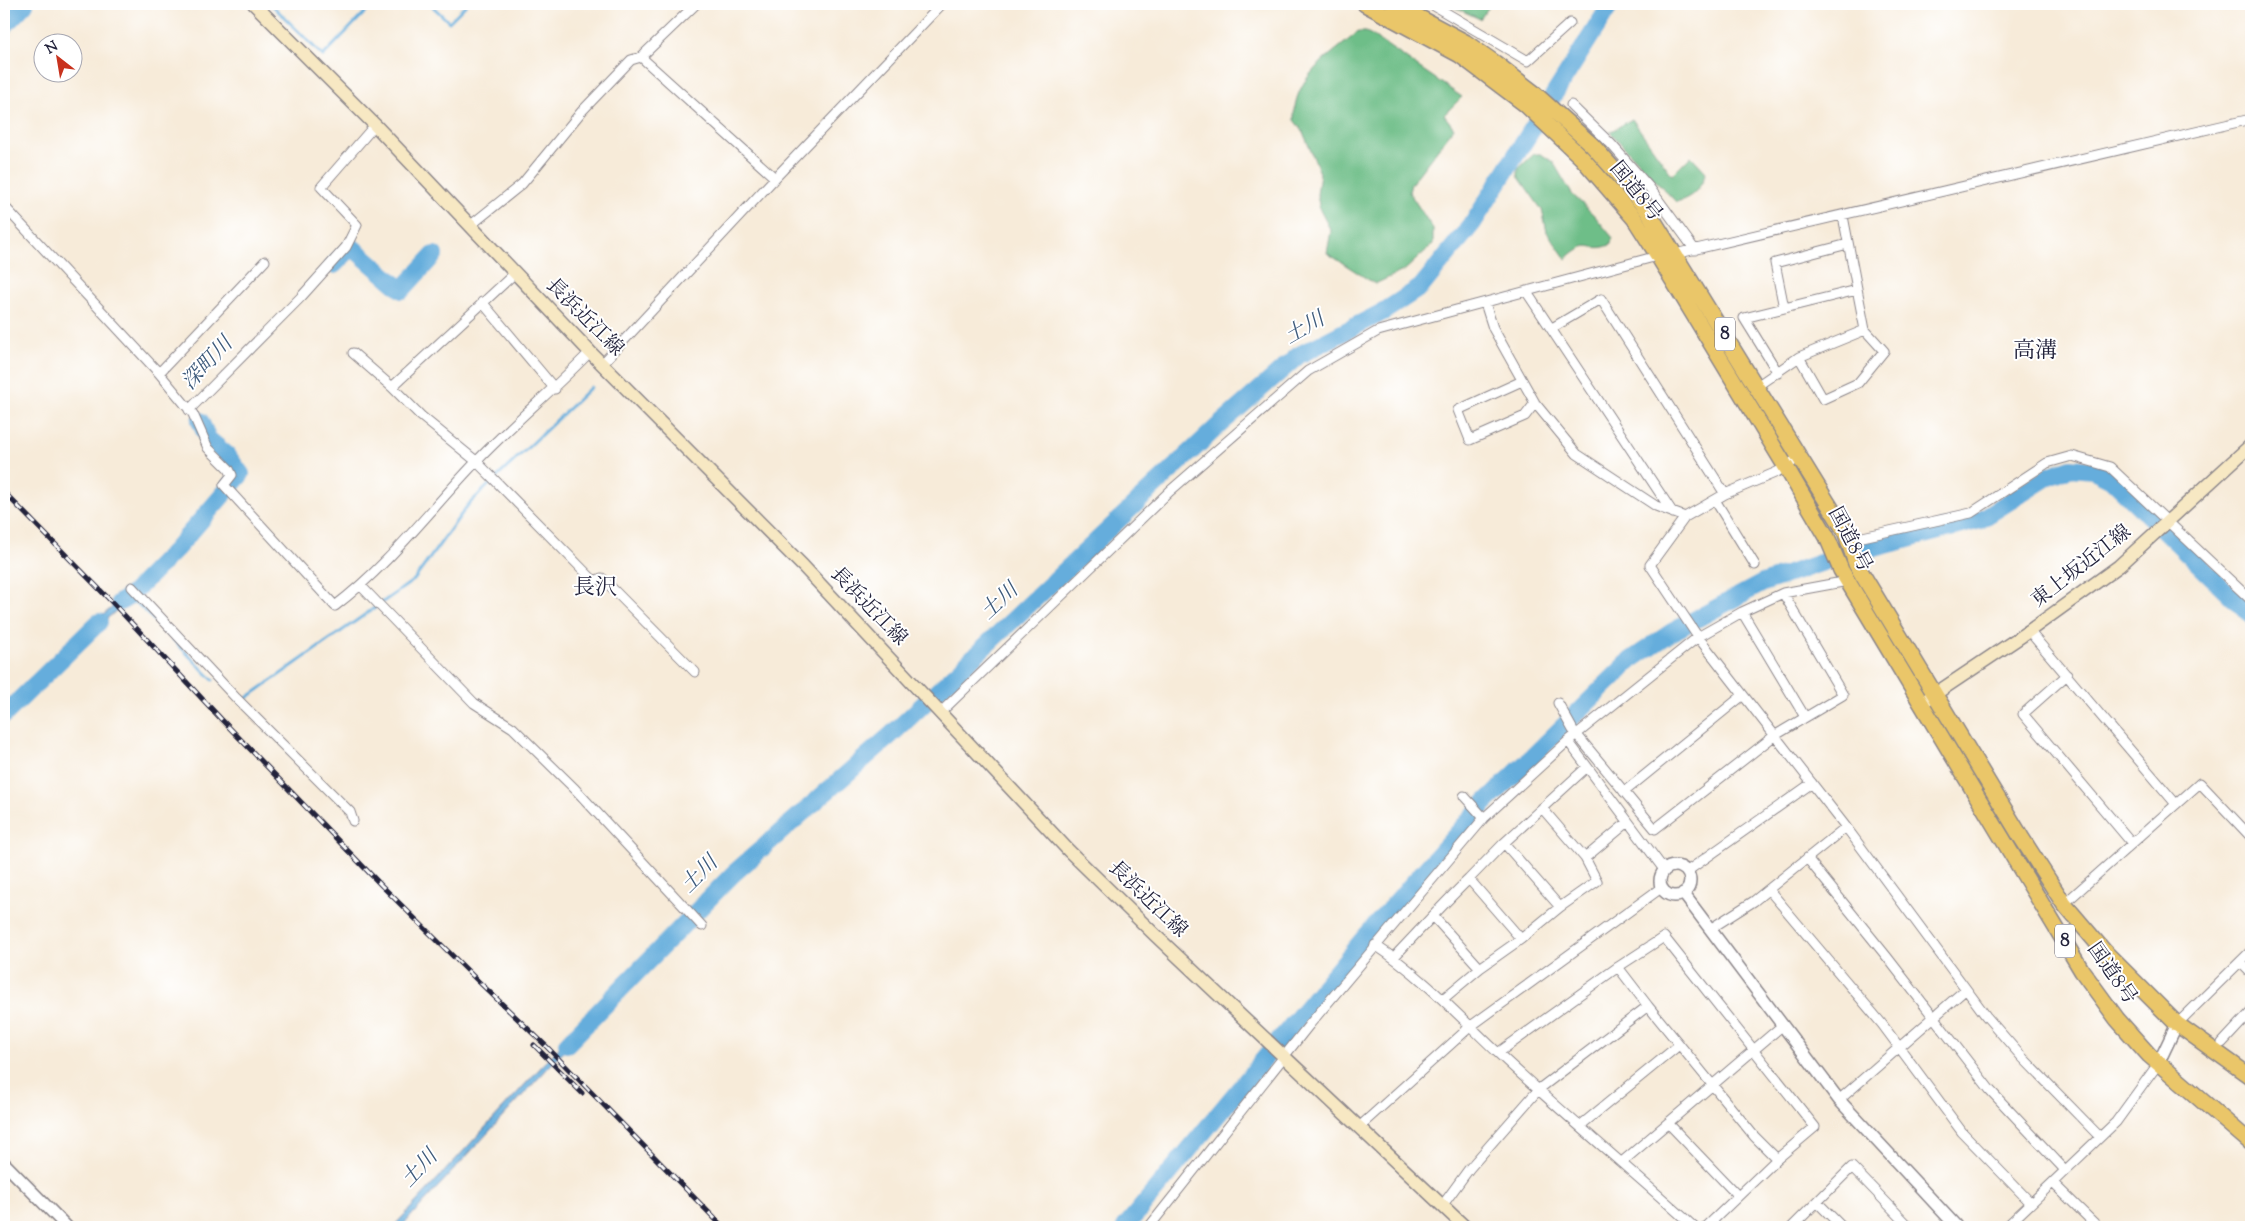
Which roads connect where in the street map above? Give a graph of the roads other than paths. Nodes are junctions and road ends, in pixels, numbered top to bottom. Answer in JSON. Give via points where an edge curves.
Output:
{"nodes":[{"id":1,"x":254,"y":4,"type":"edge"},
{"id":2,"x":696,"y":4,"type":"edge"},
{"id":3,"x":942,"y":4,"type":"edge"},
{"id":4,"x":1364,"y":4,"type":"edge"},
{"id":5,"x":1394,"y":4,"type":"edge"},
{"id":6,"x":1431,"y":4,"type":"edge"},
{"id":7,"x":1570,"y":22,"type":"dead end"},
{"id":8,"x":641,"y":58,"type":"junction"},
{"id":9,"x":1530,"y":99,"type":"junction"},
{"id":10,"x":1571,"y":105,"type":"dead end"},
{"id":11,"x":2251,"y":119,"type":"edge"},
{"id":12,"x":376,"y":125,"type":"junction"},
{"id":13,"x":774,"y":178,"type":"junction"},
{"id":14,"x":4,"y":206,"type":"edge"},
{"id":15,"x":1843,"y":216,"type":"junction"},
{"id":16,"x":471,"y":225,"type":"junction"},
{"id":17,"x":1848,"y":244,"type":"junction"},
{"id":18,"x":1695,"y":250,"type":"junction"},
{"id":19,"x":1657,"y":254,"type":"junction"},
{"id":20,"x":1675,"y":254,"type":"junction"},
{"id":21,"x":265,"y":261,"type":"dead end"},
{"id":22,"x":514,"y":274,"type":"junction"},
{"id":23,"x":1857,"y":290,"type":"junction"},
{"id":24,"x":1526,"y":291,"type":"junction"},
{"id":25,"x":482,"y":302,"type":"junction"},
{"id":26,"x":1485,"y":303,"type":"junction"},
{"id":27,"x":1784,"y":308,"type":"junction"},
{"id":28,"x":1552,"y":328,"type":"junction"},
{"id":29,"x":1865,"y":330,"type":"junction"},
{"id":30,"x":590,"y":352,"type":"junction"},
{"id":31,"x":353,"y":353,"type":"dead end"},
{"id":32,"x":1799,"y":357,"type":"junction"},
{"id":33,"x":602,"y":363,"type":"junction"},
{"id":34,"x":159,"y":373,"type":"junction"},
{"id":35,"x":1778,"y":373,"type":"junction"},
{"id":36,"x":1522,"y":381,"type":"junction"},
{"id":37,"x":392,"y":386,"type":"junction"},
{"id":38,"x":1757,"y":386,"type":"junction"},
{"id":39,"x":555,"y":389,"type":"junction"},
{"id":40,"x":1535,"y":403,"type":"junction"},
{"id":41,"x":190,"y":410,"type":"junction"},
{"id":42,"x":2251,"y":446,"type":"edge"},
{"id":43,"x":1800,"y":457,"type":"junction"},
{"id":44,"x":476,"y":461,"type":"junction"},
{"id":45,"x":1786,"y":466,"type":"junction"},
{"id":46,"x":1725,"y":494,"type":"junction"},
{"id":47,"x":1715,"y":500,"type":"junction"},
{"id":48,"x":1673,"y":512,"type":"junction"},
{"id":49,"x":1685,"y":517,"type":"junction"},
{"id":50,"x":2164,"y":526,"type":"junction"},
{"id":51,"x":1851,"y":534,"type":"junction"},
{"id":52,"x":1754,"y":565,"type":"dead end"},
{"id":53,"x":1845,"y":576,"type":"junction"},
{"id":54,"x":361,"y":586,"type":"junction"},
{"id":55,"x":132,"y":588,"type":"dead end"},
{"id":56,"x":1782,"y":594,"type":"junction"},
{"id":57,"x":2251,"y":600,"type":"edge"},
{"id":58,"x":1742,"y":612,"type":"junction"},
{"id":59,"x":2029,"y":632,"type":"junction"},
{"id":60,"x":1696,"y":634,"type":"junction"},
{"id":61,"x":695,"y":672,"type":"dead end"},
{"id":62,"x":2067,"y":675,"type":"junction"},
{"id":63,"x":1936,"y":694,"type":"junction"},
{"id":64,"x":1742,"y":696,"type":"junction"},
{"id":65,"x":1922,"y":702,"type":"junction"},
{"id":66,"x":1559,"y":704,"type":"dead end"},
{"id":67,"x":939,"y":709,"type":"junction"},
{"id":68,"x":1805,"y":717,"type":"junction"},
{"id":69,"x":1575,"y":732,"type":"junction"},
{"id":70,"x":1774,"y":736,"type":"junction"},
{"id":71,"x":1568,"y":741,"type":"junction"},
{"id":72,"x":1587,"y":767,"type":"junction"},
{"id":73,"x":1812,"y":783,"type":"junction"},
{"id":74,"x":1624,"y":792,"type":"junction"},
{"id":75,"x":1464,"y":796,"type":"dead end"},
{"id":76,"x":2176,"y":804,"type":"junction"},
{"id":77,"x":1542,"y":808,"type":"junction"},
{"id":78,"x":1484,"y":818,"type":"junction"},
{"id":79,"x":354,"y":821,"type":"dead end"},
{"id":80,"x":1628,"y":822,"type":"junction"},
{"id":81,"x":1846,"y":827,"type":"junction"},
{"id":82,"x":2251,"y":837,"type":"edge"},
{"id":83,"x":2131,"y":842,"type":"junction"},
{"id":84,"x":1504,"y":843,"type":"junction"},
{"id":85,"x":1585,"y":858,"type":"junction"},
{"id":86,"x":1807,"y":858,"type":"junction"},
{"id":87,"x":1665,"y":871,"type":"junction"},
{"id":88,"x":1686,"y":872,"type":"junction"},
{"id":89,"x":1469,"y":879,"type":"junction"},
{"id":90,"x":1661,"y":888,"type":"junction"},
{"id":91,"x":1769,"y":890,"type":"junction"},
{"id":92,"x":1683,"y":893,"type":"junction"},
{"id":93,"x":2064,"y":904,"type":"junction"},
{"id":94,"x":1560,"y":907,"type":"junction"},
{"id":95,"x":1434,"y":917,"type":"junction"},
{"id":96,"x":702,"y":926,"type":"dead end"},
{"id":97,"x":1710,"y":929,"type":"junction"},
{"id":98,"x":1521,"y":939,"type":"junction"},
{"id":99,"x":1375,"y":945,"type":"junction"},
{"id":100,"x":2251,"y":951,"type":"edge"},
{"id":101,"x":1394,"y":957,"type":"junction"},
{"id":102,"x":2240,"y":962,"type":"junction"},
{"id":103,"x":1618,"y":967,"type":"junction"},
{"id":104,"x":1480,"y":968,"type":"junction"},
{"id":105,"x":2251,"y":973,"type":"edge"},
{"id":106,"x":1966,"y":989,"type":"junction"},
{"id":107,"x":1443,"y":999,"type":"junction"},
{"id":108,"x":1648,"y":1006,"type":"junction"},
{"id":109,"x":2251,"y":1012,"type":"edge"},
{"id":110,"x":1932,"y":1017,"type":"junction"},
{"id":111,"x":2177,"y":1024,"type":"junction"},
{"id":112,"x":1782,"y":1025,"type":"junction"},
{"id":113,"x":1471,"y":1026,"type":"junction"},
{"id":114,"x":2222,"y":1042,"type":"dead end"},
{"id":115,"x":1679,"y":1045,"type":"junction"},
{"id":116,"x":1898,"y":1047,"type":"junction"},
{"id":117,"x":1753,"y":1049,"type":"junction"},
{"id":118,"x":1498,"y":1053,"type":"junction"},
{"id":119,"x":1284,"y":1057,"type":"junction"},
{"id":120,"x":2158,"y":1064,"type":"junction"},
{"id":121,"x":2251,"y":1078,"type":"edge"},
{"id":122,"x":1711,"y":1084,"type":"junction"},
{"id":123,"x":1539,"y":1089,"type":"junction"},
{"id":124,"x":1839,"y":1100,"type":"junction"},
{"id":125,"x":1668,"y":1123,"type":"junction"},
{"id":126,"x":1581,"y":1125,"type":"junction"},
{"id":127,"x":1359,"y":1127,"type":"junction"},
{"id":128,"x":2100,"y":1137,"type":"junction"},
{"id":129,"x":2250,"y":1140,"type":"edge"},
{"id":130,"x":1777,"y":1159,"type":"junction"},
{"id":131,"x":1622,"y":1162,"type":"junction"},
{"id":132,"x":4,"y":1164,"type":"edge"},
{"id":133,"x":2065,"y":1170,"type":"junction"},
{"id":134,"x":2054,"y":1183,"type":"junction"},
{"id":135,"x":1738,"y":1196,"type":"junction"},
{"id":136,"x":1818,"y":1203,"type":"junction"},
{"id":137,"x":2031,"y":1203,"type":"junction"},
{"id":138,"x":1442,"y":1206,"type":"junction"},
{"id":139,"x":67,"y":1227,"type":"edge"},
{"id":140,"x":1148,"y":1227,"type":"edge"},
{"id":141,"x":1465,"y":1227,"type":"edge"},
{"id":142,"x":1694,"y":1227,"type":"edge"},
{"id":143,"x":1706,"y":1227,"type":"edge"},
{"id":144,"x":1792,"y":1227,"type":"edge"},
{"id":145,"x":1842,"y":1227,"type":"edge"},
{"id":146,"x":1910,"y":1227,"type":"edge"},
{"id":147,"x":1957,"y":1227,"type":"edge"},
{"id":148,"x":2006,"y":1227,"type":"edge"},
{"id":149,"x":2098,"y":1227,"type":"edge"}],
"edges":[{"from":1,"to":12,"type":"main road","name":"長浜近江線"},
{"from":2,"to":8,"type":"street"},
{"from":3,"to":13,"type":"street"},
{"from":4,"to":9,"type":"highway","name":"国道8号","number":"8","via":[[1460,55]]},
{"from":5,"to":9,"type":"highway","name":"国道8号","number":"8","via":[[1465,42]]},
{"from":6,"to":7,"type":"street","via":[[1528,62]]},
{"from":8,"to":13,"type":"street"},
{"from":8,"to":16,"type":"street","via":[[631,60],[582,111],[522,184]]},
{"from":9,"to":19,"type":"highway","name":"国道8号","number":"8","via":[[1634,218]]},
{"from":9,"to":20,"type":"highway","name":"国道8号","number":"8","via":[[1592,145],[1647,210]]},
{"from":10,"to":18,"type":"street","via":[[1649,187]]},
{"from":11,"to":15,"type":"street"},
{"from":12,"to":16,"type":"main road","name":"長浜近江線"},
{"from":12,"to":41,"type":"street","via":[[321,187],[357,225],[346,247]]},
{"from":13,"to":33,"type":"street"},
{"from":14,"to":34,"type":"street"},
{"from":15,"to":17,"type":"street"},
{"from":15,"to":18,"type":"street"},
{"from":16,"to":22,"type":"main road","name":"長浜近江線"},
{"from":17,"to":23,"type":"street"},
{"from":17,"to":27,"type":"street","via":[[1775,263]]},
{"from":18,"to":20,"type":"street"},
{"from":19,"to":24,"type":"street"},
{"from":19,"to":45,"type":"highway","name":"国道8号","number":"8"},
{"from":20,"to":38,"type":"highway","name":"国道8号","number":"8"},
{"from":21,"to":34,"type":"street"},
{"from":22,"to":25,"type":"street"},
{"from":22,"to":30,"type":"main road","name":"長浜近江線"},
{"from":23,"to":27,"type":"street"},
{"from":23,"to":29,"type":"street"},
{"from":24,"to":26,"type":"street"},
{"from":24,"to":28,"type":"street"},
{"from":25,"to":37,"type":"street"},
{"from":25,"to":39,"type":"street"},
{"from":26,"to":36,"type":"street","via":[[1493,328]]},
{"from":26,"to":67,"type":"street","via":[[1378,331],[1308,371],[1170,491]]},
{"from":27,"to":35,"type":"street","via":[[1744,318]]},
{"from":28,"to":46,"type":"street","via":[[1601,299]]},
{"from":28,"to":48,"type":"street"},
{"from":29,"to":32,"type":"street"},
{"from":29,"to":32,"type":"street","via":[[1884,351],[1858,383],[1823,399]]},
{"from":30,"to":33,"type":"main road","name":"長浜近江線"},
{"from":30,"to":39,"type":"street"},
{"from":31,"to":37,"type":"street"},
{"from":32,"to":35,"type":"street"},
{"from":33,"to":67,"type":"main road","name":"長浜近江線"},
{"from":34,"to":41,"type":"street"},
{"from":35,"to":38,"type":"street"},
{"from":36,"to":40,"type":"street"},
{"from":36,"to":40,"type":"street","via":[[1458,410],[1470,440],[1525,416]]},
{"from":37,"to":44,"type":"street","via":[[421,416]]},
{"from":38,"to":43,"type":"highway","name":"国道8号","number":"8"},
{"from":39,"to":44,"type":"street"},
{"from":40,"to":48,"type":"street","via":[[1577,454],[1656,506]]},
{"from":41,"to":54,"type":"street","via":[[208,448],[232,475],[224,485],[335,606]]},
{"from":42,"to":50,"type":"main road","name":"東上坂近江線"},
{"from":43,"to":45,"type":"street"},
{"from":43,"to":51,"type":"highway","name":"国道8号","number":"8"},
{"from":44,"to":54,"type":"street"},
{"from":44,"to":61,"type":"street","via":[[594,582],[602,578]]},
{"from":45,"to":46,"type":"street"},
{"from":45,"to":53,"type":"highway","name":"国道8号","number":"8","via":[[1827,537]]},
{"from":46,"to":47,"type":"street"},
{"from":47,"to":49,"type":"street"},
{"from":47,"to":52,"type":"street"},
{"from":48,"to":49,"type":"street"},
{"from":49,"to":60,"type":"street","via":[[1650,565]]},
{"from":50,"to":51,"type":"street","via":[[2110,467],[2072,456],[2047,463],[1971,513]]},
{"from":50,"to":57,"type":"street"},
{"from":50,"to":59,"type":"main road","name":"東上坂近江線","via":[[2119,566]]},
{"from":51,"to":63,"type":"highway","name":"国道8号","number":"8","via":[[1856,564]]},
{"from":53,"to":56,"type":"street"},
{"from":53,"to":65,"type":"highway","name":"国道8号","number":"8"},
{"from":54,"to":96,"type":"street","via":[[474,704],[513,728],[575,789]]},
{"from":55,"to":79,"type":"street","via":[[350,812]]},
{"from":56,"to":58,"type":"street"},
{"from":56,"to":68,"type":"street","via":[[1843,695]]},
{"from":58,"to":60,"type":"street"},
{"from":58,"to":68,"type":"street"},
{"from":59,"to":62,"type":"street"},
{"from":59,"to":63,"type":"main road","name":"東上坂近江線"},
{"from":60,"to":64,"type":"street"},
{"from":60,"to":69,"type":"street"},
{"from":62,"to":76,"type":"street"},
{"from":62,"to":83,"type":"street","via":[[2023,714]]},
{"from":63,"to":65,"type":"main road","name":"東上坂近江線"},
{"from":63,"to":93,"type":"highway","name":"国道8号","number":"8"},
{"from":64,"to":70,"type":"street"},
{"from":64,"to":74,"type":"street"},
{"from":65,"to":120,"type":"highway","name":"国道8号","number":"8","via":[[2082,971],[2117,1019]]},
{"from":66,"to":69,"type":"street"},
{"from":67,"to":119,"type":"main road","name":"長浜近江線","via":[[1069,850]]},
{"from":68,"to":70,"type":"street"},
{"from":69,"to":71,"type":"street"},
{"from":69,"to":74,"type":"street"},
{"from":70,"to":73,"type":"street"},
{"from":70,"to":74,"type":"street","via":[[1654,829]]},
{"from":71,"to":72,"type":"street"},
{"from":71,"to":78,"type":"street"},
{"from":72,"to":77,"type":"street"},
{"from":72,"to":80,"type":"street"},
{"from":73,"to":81,"type":"street"},
{"from":73,"to":88,"type":"street"},
{"from":75,"to":78,"type":"street"},
{"from":76,"to":82,"type":"street","via":[[2200,783]]},
{"from":76,"to":83,"type":"street"},
{"from":77,"to":84,"type":"street"},
{"from":77,"to":85,"type":"street"},
{"from":78,"to":99,"type":"street"},
{"from":80,"to":85,"type":"street"},
{"from":80,"to":87,"type":"street"},
{"from":81,"to":86,"type":"street"},
{"from":81,"to":106,"type":"street"},
{"from":83,"to":93,"type":"street"},
{"from":84,"to":89,"type":"street"},
{"from":84,"to":94,"type":"street"},
{"from":85,"to":94,"type":"street","via":[[1597,881]]},
{"from":86,"to":91,"type":"street"},
{"from":86,"to":110,"type":"street"},
{"from":87,"to":88,"type":"street","via":[[1673,867]]},
{"from":87,"to":90,"type":"street","via":[[1660,879]]},
{"from":88,"to":92,"type":"street","via":[[1689,886]]},
{"from":89,"to":95,"type":"street"},
{"from":89,"to":98,"type":"street"},
{"from":90,"to":92,"type":"street","via":[[1671,896]]},
{"from":90,"to":113,"type":"street"},
{"from":91,"to":97,"type":"street"},
{"from":91,"to":116,"type":"street"},
{"from":92,"to":97,"type":"street"},
{"from":93,"to":111,"type":"highway","name":"国道8号","number":"8","via":[[2104,951]]},
{"from":94,"to":98,"type":"street"},
{"from":95,"to":101,"type":"street"},
{"from":95,"to":104,"type":"street"},
{"from":97,"to":112,"type":"street"},
{"from":98,"to":104,"type":"street"},
{"from":99,"to":101,"type":"street"},
{"from":99,"to":119,"type":"street"},
{"from":100,"to":102,"type":"street"},
{"from":101,"to":107,"type":"street"},
{"from":102,"to":105,"type":"street"},
{"from":102,"to":111,"type":"street"},
{"from":103,"to":108,"type":"street"},
{"from":103,"to":117,"type":"street","via":[[1664,937]]},
{"from":103,"to":118,"type":"street"},
{"from":104,"to":107,"type":"street"},
{"from":106,"to":110,"type":"street"},
{"from":106,"to":128,"type":"street","via":[[2021,1056]]},
{"from":107,"to":113,"type":"street"},
{"from":108,"to":115,"type":"street"},
{"from":108,"to":123,"type":"street"},
{"from":109,"to":114,"type":"street"},
{"from":110,"to":116,"type":"street"},
{"from":110,"to":133,"type":"street","via":[[1990,1090]]},
{"from":111,"to":120,"type":"street"},
{"from":111,"to":121,"type":"highway","name":"国道8号","number":"8"},
{"from":112,"to":117,"type":"street"},
{"from":112,"to":124,"type":"street"},
{"from":113,"to":118,"type":"street"},
{"from":113,"to":127,"type":"street"},
{"from":115,"to":122,"type":"street"},
{"from":115,"to":126,"type":"street"},
{"from":116,"to":124,"type":"street"},
{"from":116,"to":137,"type":"street","via":[[1962,1132]]},
{"from":117,"to":122,"type":"street"},
{"from":117,"to":130,"type":"street","via":[[1815,1126]]},
{"from":118,"to":123,"type":"street"},
{"from":119,"to":127,"type":"main road","name":"長浜近江線"},
{"from":119,"to":140,"type":"street"},
{"from":120,"to":128,"type":"street","via":[[2116,1122]]},
{"from":120,"to":129,"type":"highway","name":"国道8号","number":"8"},
{"from":122,"to":125,"type":"street"},
{"from":122,"to":130,"type":"street"},
{"from":123,"to":126,"type":"street"},
{"from":123,"to":138,"type":"street"},
{"from":124,"to":147,"type":"street"},
{"from":125,"to":131,"type":"street"},
{"from":125,"to":135,"type":"street"},
{"from":126,"to":131,"type":"street"},
{"from":127,"to":138,"type":"main road","name":"長浜近江線"},
{"from":128,"to":133,"type":"street"},
{"from":130,"to":135,"type":"street"},
{"from":131,"to":142,"type":"street"},
{"from":132,"to":139,"type":"street"},
{"from":133,"to":134,"type":"street"},
{"from":134,"to":137,"type":"street"},
{"from":134,"to":149,"type":"street"},
{"from":135,"to":143,"type":"street"},
{"from":136,"to":144,"type":"street"},
{"from":136,"to":145,"type":"street"},
{"from":136,"to":146,"type":"street","via":[[1852,1167]]},
{"from":137,"to":148,"type":"street"},
{"from":138,"to":141,"type":"main road","name":"長浜近江線"}]}
